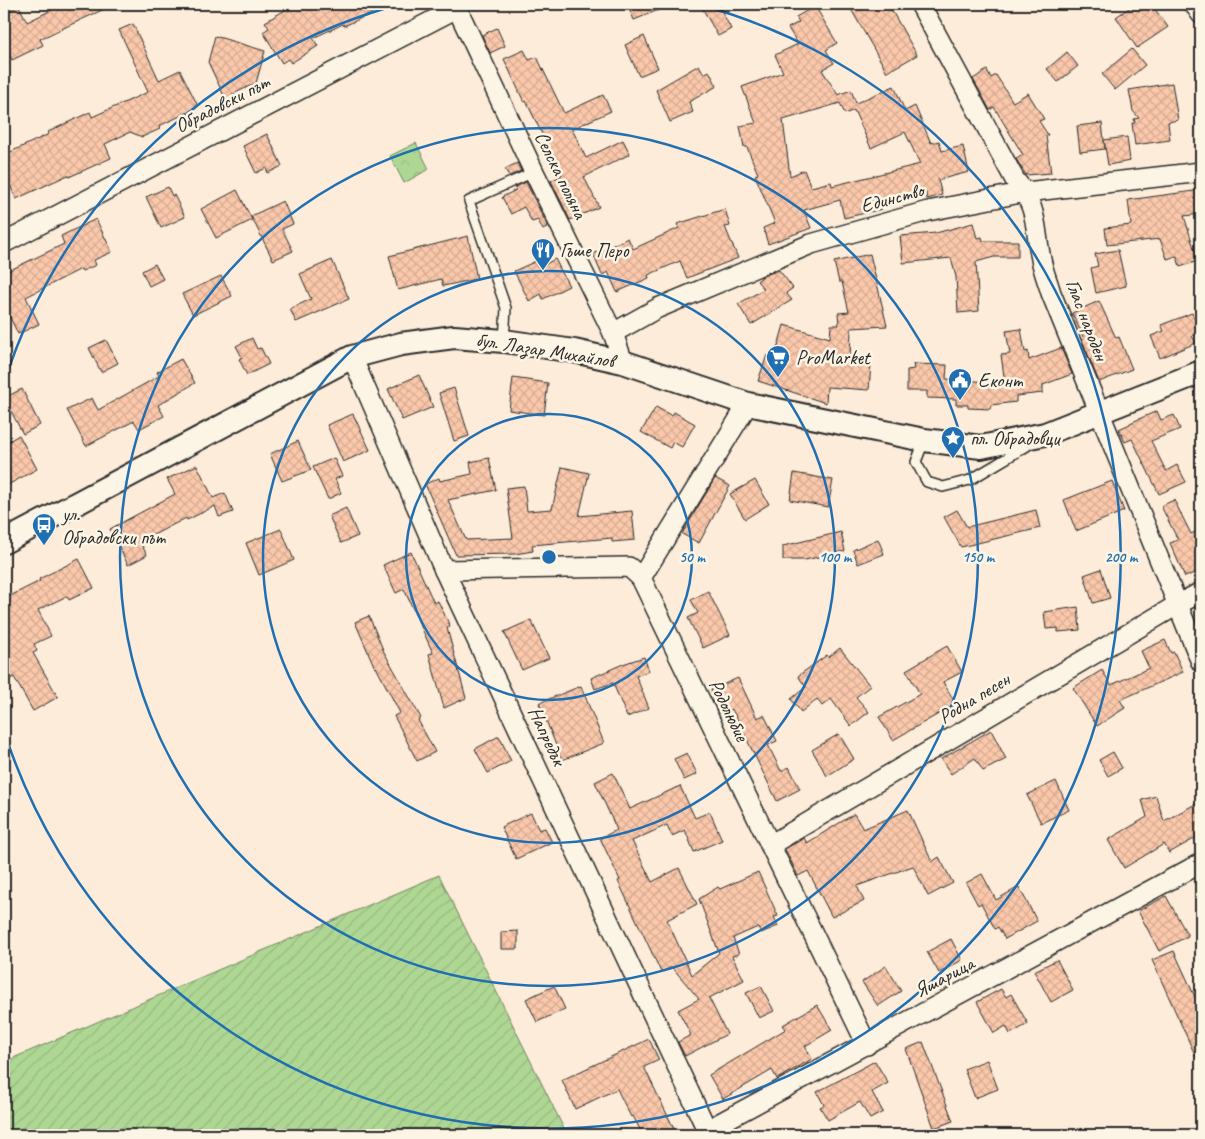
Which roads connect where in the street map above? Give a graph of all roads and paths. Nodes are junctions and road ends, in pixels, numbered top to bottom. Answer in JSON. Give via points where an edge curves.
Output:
{"nodes":[{"id":1,"x":920,"y":4,"type":"edge"},
{"id":2,"x":1194,"y":4,"type":"edge"},
{"id":3,"x":458,"y":6,"type":"edge"},
{"id":4,"x":1201,"y":14,"type":"edge"},
{"id":5,"x":534,"y":172,"type":"junction"},
{"id":6,"x":1201,"y":172,"type":"edge"},
{"id":7,"x":1026,"y":192,"type":"junction"},
{"id":8,"x":4,"y":243,"type":"edge"},
{"id":9,"x":613,"y":333,"type":"junction"},
{"id":10,"x":504,"y":341,"type":"junction"},
{"id":11,"x":352,"y":357,"type":"junction"},
{"id":12,"x":623,"y":362,"type":"junction"},
{"id":13,"x":1201,"y":372,"type":"edge"},
{"id":14,"x":748,"y":404,"type":"junction"},
{"id":15,"x":1100,"y":413,"type":"junction"},
{"id":16,"x":1045,"y":434,"type":"junction"},
{"id":17,"x":924,"y":440,"type":"junction"},
{"id":18,"x":4,"y":542,"type":"edge"},
{"id":19,"x":444,"y":570,"type":"junction"},
{"id":20,"x":641,"y":578,"type":"junction"},
{"id":21,"x":1201,"y":592,"type":"edge"},
{"id":22,"x":1177,"y":604,"type":"junction"},
{"id":23,"x":1201,"y":662,"type":"edge"},
{"id":24,"x":770,"y":845,"type":"junction"},
{"id":25,"x":1201,"y":864,"type":"edge"},
{"id":26,"x":866,"y":1045,"type":"junction"},
{"id":27,"x":707,"y":1130,"type":"edge"}],
"edges":[{"from":1,"to":7,"type":"street","name":"Глас народен","via":[[1015,180]]},
{"from":2,"to":4,"type":"street"},
{"from":3,"to":5,"type":"street","name":"Селска поляна"},
{"from":3,"to":8,"type":"street","name":"Обрадовски път"},
{"from":5,"to":9,"type":"street","name":"Селска поляна"},
{"from":5,"to":10,"type":"lane","via":[[469,201],[506,308]]},
{"from":6,"to":7,"type":"street","name":"Единство"},
{"from":7,"to":9,"type":"street","name":"Единство","via":[[928,211],[811,244],[658,308]]},
{"from":7,"to":15,"type":"street","name":"Глас народен","via":[[1034,212],[1041,260],[1051,293]]},
{"from":9,"to":12,"type":"street","name":"Селска поляна"},
{"from":10,"to":11,"type":"street","name":"бул. Лазар Михайлов","via":[[454,337],[400,344]]},
{"from":10,"to":12,"type":"street","name":"бул. Лазар Михайлов"},
{"from":11,"to":18,"type":"street","name":"бул. Лазар Михайлов"},
{"from":11,"to":19,"type":"street","name":"Напредък"},
{"from":12,"to":14,"type":"street","name":"бул. Лазар Михайлов"},
{"from":13,"to":15,"type":"street","name":"бул. Лазар Михайлов"},
{"from":14,"to":17,"type":"street","name":"бул. Лазар Михайлов"},
{"from":14,"to":20,"type":"street"},
{"from":15,"to":16,"type":"street","name":"бул. Лазар Михайлов"},
{"from":15,"to":22,"type":"street","name":"Глас народен"},
{"from":16,"to":17,"type":"street","name":"бул. Лазар Михайлов","via":[[981,447]]},
{"from":16,"to":17,"type":"lane","via":[[970,480],[943,487],[927,482],[916,462]]},
{"from":19,"to":20,"type":"street","via":[[629,567]]},
{"from":19,"to":27,"type":"street","name":"Напредък"},
{"from":20,"to":24,"type":"street","name":"Родолюбие"},
{"from":21,"to":22,"type":"street","name":"Родна песен"},
{"from":22,"to":23,"type":"street","name":"Глас народен"},
{"from":22,"to":24,"type":"street","name":"Родна песен"},
{"from":24,"to":26,"type":"street","name":"Родолюбие"},
{"from":25,"to":26,"type":"street","name":"Яшарица"},
{"from":26,"to":27,"type":"street","name":"Яшарица"}]}
